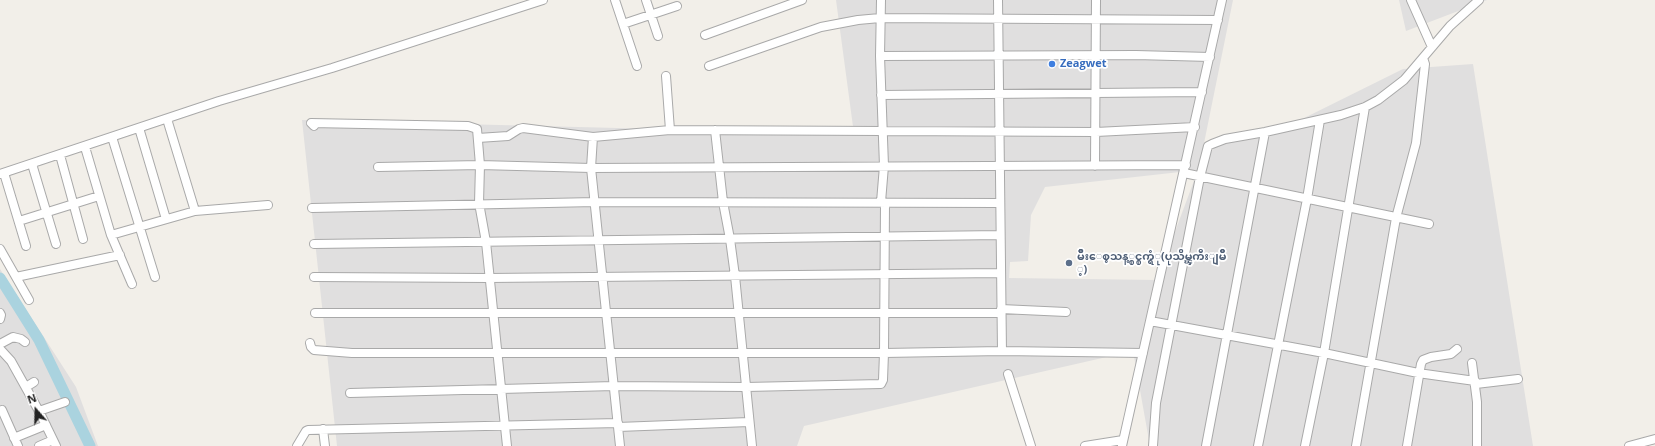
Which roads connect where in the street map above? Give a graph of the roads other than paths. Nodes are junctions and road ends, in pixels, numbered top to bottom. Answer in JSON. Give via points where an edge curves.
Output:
{"nodes":[{"id":1,"x":543,"y":0,"type":"edge"},
{"id":2,"x":615,"y":0,"type":"edge"},
{"id":3,"x":646,"y":0,"type":"edge"},
{"id":4,"x":802,"y":0,"type":"edge"},
{"id":5,"x":881,"y":0,"type":"edge"},
{"id":6,"x":998,"y":0,"type":"edge"},
{"id":7,"x":1096,"y":0,"type":"edge"},
{"id":8,"x":1222,"y":0,"type":"edge"},
{"id":9,"x":1411,"y":0,"type":"edge"},
{"id":10,"x":1479,"y":0,"type":"edge"},
{"id":11,"x":677,"y":6,"type":"dead end"},
{"id":12,"x":651,"y":15,"type":"junction"},
{"id":13,"x":880,"y":18,"type":"junction"},
{"id":14,"x":998,"y":19,"type":"junction"},
{"id":15,"x":1096,"y":19,"type":"junction"},
{"id":16,"x":1218,"y":20,"type":"junction"},
{"id":17,"x":623,"y":24,"type":"junction"},
{"id":18,"x":705,"y":35,"type":"dead end"},
{"id":19,"x":658,"y":36,"type":"dead end"},
{"id":20,"x":1432,"y":47,"type":"junction"},
{"id":21,"x":880,"y":56,"type":"junction"},
{"id":22,"x":999,"y":56,"type":"junction"},
{"id":23,"x":1095,"y":56,"type":"junction"},
{"id":24,"x":1210,"y":57,"type":"junction"},
{"id":25,"x":1423,"y":58,"type":"junction"},
{"id":26,"x":637,"y":66,"type":"dead end"},
{"id":27,"x":709,"y":66,"type":"dead end"},
{"id":28,"x":666,"y":76,"type":"dead end"},
{"id":29,"x":1096,"y":92,"type":"junction"},
{"id":30,"x":1202,"y":92,"type":"junction"},
{"id":31,"x":999,"y":94,"type":"junction"},
{"id":32,"x":881,"y":96,"type":"junction"},
{"id":33,"x":1365,"y":107,"type":"junction"},
{"id":34,"x":167,"y":118,"type":"junction"},
{"id":35,"x":1320,"y":120,"type":"junction"},
{"id":36,"x":314,"y":126,"type":"dead end"},
{"id":37,"x":1195,"y":127,"type":"junction"},
{"id":38,"x":139,"y":128,"type":"junction"},
{"id":39,"x":670,"y":130,"type":"junction"},
{"id":40,"x":715,"y":130,"type":"junction"},
{"id":41,"x":882,"y":131,"type":"junction"},
{"id":42,"x":999,"y":132,"type":"junction"},
{"id":43,"x":1096,"y":132,"type":"junction"},
{"id":44,"x":1265,"y":132,"type":"junction"},
{"id":45,"x":112,"y":137,"type":"junction"},
{"id":46,"x":593,"y":137,"type":"junction"},
{"id":47,"x":478,"y":138,"type":"junction"},
{"id":48,"x":85,"y":147,"type":"junction"},
{"id":49,"x":60,"y":155,"type":"junction"},
{"id":50,"x":32,"y":164,"type":"junction"},
{"id":51,"x":480,"y":165,"type":"junction"},
{"id":52,"x":720,"y":166,"type":"junction"},
{"id":53,"x":884,"y":166,"type":"junction"},
{"id":54,"x":999,"y":166,"type":"junction"},
{"id":55,"x":1095,"y":166,"type":"junction"},
{"id":56,"x":378,"y":167,"type":"dead end"},
{"id":57,"x":591,"y":168,"type":"junction"},
{"id":58,"x":2,"y":173,"type":"edge"},
{"id":59,"x":1191,"y":174,"type":"junction"},
{"id":60,"x":1255,"y":189,"type":"junction"},
{"id":61,"x":99,"y":196,"type":"junction"},
{"id":62,"x":1307,"y":199,"type":"junction"},
{"id":63,"x":595,"y":202,"type":"junction"},
{"id":64,"x":723,"y":202,"type":"junction"},
{"id":65,"x":882,"y":202,"type":"junction"},
{"id":66,"x":479,"y":203,"type":"junction"},
{"id":67,"x":1000,"y":203,"type":"junction"},
{"id":68,"x":73,"y":204,"type":"junction"},
{"id":69,"x":268,"y":205,"type":"dead end"},
{"id":70,"x":312,"y":208,"type":"dead end"},
{"id":71,"x":1348,"y":208,"type":"junction"},
{"id":72,"x":195,"y":211,"type":"junction"},
{"id":73,"x":46,"y":213,"type":"junction"},
{"id":74,"x":1396,"y":218,"type":"junction"},
{"id":75,"x":166,"y":219,"type":"junction"},
{"id":76,"x":19,"y":221,"type":"junction"},
{"id":77,"x":1429,"y":224,"type":"dead end"},
{"id":78,"x":140,"y":226,"type":"junction"},
{"id":79,"x":111,"y":235,"type":"junction"},
{"id":80,"x":1000,"y":235,"type":"junction"},
{"id":81,"x":884,"y":237,"type":"junction"},
{"id":82,"x":82,"y":239,"type":"dead end"},
{"id":83,"x":730,"y":239,"type":"junction"},
{"id":84,"x":598,"y":240,"type":"junction"},
{"id":85,"x":486,"y":242,"type":"junction"},
{"id":86,"x":56,"y":244,"type":"dead end"},
{"id":87,"x":314,"y":244,"type":"dead end"},
{"id":88,"x":26,"y":246,"type":"dead end"},
{"id":89,"x":0,"y":249,"type":"edge"},
{"id":90,"x":120,"y":255,"type":"junction"},
{"id":91,"x":1001,"y":274,"type":"junction"},
{"id":92,"x":884,"y":275,"type":"junction"},
{"id":93,"x":155,"y":276,"type":"dead end"},
{"id":94,"x":735,"y":276,"type":"junction"},
{"id":95,"x":16,"y":277,"type":"junction"},
{"id":96,"x":314,"y":277,"type":"dead end"},
{"id":97,"x":602,"y":277,"type":"junction"},
{"id":98,"x":490,"y":278,"type":"junction"},
{"id":99,"x":132,"y":284,"type":"dead end"},
{"id":100,"x":29,"y":300,"type":"dead end"},
{"id":101,"x":1001,"y":311,"type":"junction"},
{"id":102,"x":606,"y":312,"type":"junction"},
{"id":103,"x":738,"y":312,"type":"junction"},
{"id":104,"x":1066,"y":312,"type":"dead end"},
{"id":105,"x":0,"y":313,"type":"edge"},
{"id":106,"x":315,"y":313,"type":"dead end"},
{"id":107,"x":493,"y":313,"type":"junction"},
{"id":108,"x":884,"y":313,"type":"junction"},
{"id":109,"x":0,"y":319,"type":"edge"},
{"id":110,"x":1154,"y":322,"type":"junction"},
{"id":111,"x":1170,"y":325,"type":"junction"},
{"id":112,"x":1226,"y":335,"type":"junction"},
{"id":113,"x":26,"y":342,"type":"dead end"},
{"id":114,"x":310,"y":343,"type":"dead end"},
{"id":115,"x":0,"y":344,"type":"edge"},
{"id":116,"x":1278,"y":344,"type":"junction"},
{"id":117,"x":0,"y":349,"type":"edge"},
{"id":118,"x":1457,"y":349,"type":"dead end"},
{"id":119,"x":1002,"y":351,"type":"junction"},
{"id":120,"x":610,"y":352,"type":"junction"},
{"id":121,"x":497,"y":353,"type":"junction"},
{"id":122,"x":743,"y":353,"type":"junction"},
{"id":123,"x":884,"y":353,"type":"junction"},
{"id":124,"x":1143,"y":353,"type":"junction"},
{"id":125,"x":1324,"y":353,"type":"junction"},
{"id":126,"x":1371,"y":363,"type":"junction"},
{"id":127,"x":1472,"y":363,"type":"dead end"},
{"id":128,"x":1418,"y":373,"type":"junction"},
{"id":129,"x":1008,"y":374,"type":"dead end"},
{"id":130,"x":1518,"y":379,"type":"dead end"},
{"id":131,"x":34,"y":382,"type":"dead end"},
{"id":132,"x":1475,"y":383,"type":"junction"},
{"id":133,"x":614,"y":386,"type":"junction"},
{"id":134,"x":26,"y":387,"type":"junction"},
{"id":135,"x":746,"y":387,"type":"junction"},
{"id":136,"x":501,"y":389,"type":"junction"},
{"id":137,"x":350,"y":393,"type":"dead end"},
{"id":138,"x":66,"y":402,"type":"dead end"},
{"id":139,"x":2,"y":410,"type":"dead end"},
{"id":140,"x":39,"y":411,"type":"junction"},
{"id":141,"x":749,"y":422,"type":"junction"},
{"id":142,"x":46,"y":425,"type":"junction"},
{"id":143,"x":505,"y":425,"type":"junction"},
{"id":144,"x":618,"y":425,"type":"junction"},
{"id":145,"x":323,"y":429,"type":"junction"},
{"id":146,"x":14,"y":438,"type":"junction"},
{"id":147,"x":1655,"y":440,"type":"edge"},
{"id":148,"x":54,"y":443,"type":"edge"},
{"id":149,"x":1122,"y":443,"type":"edge"},
{"id":150,"x":18,"y":446,"type":"edge"},
{"id":151,"x":39,"y":446,"type":"edge"},
{"id":152,"x":297,"y":446,"type":"edge"},
{"id":153,"x":325,"y":446,"type":"edge"},
{"id":154,"x":507,"y":446,"type":"edge"},
{"id":155,"x":620,"y":446,"type":"edge"},
{"id":156,"x":752,"y":446,"type":"edge"},
{"id":157,"x":1030,"y":446,"type":"edge"},
{"id":158,"x":1085,"y":446,"type":"edge"},
{"id":159,"x":1153,"y":446,"type":"edge"},
{"id":160,"x":1206,"y":446,"type":"edge"},
{"id":161,"x":1258,"y":446,"type":"edge"},
{"id":162,"x":1305,"y":446,"type":"edge"},
{"id":163,"x":1356,"y":446,"type":"edge"},
{"id":164,"x":1407,"y":446,"type":"edge"},
{"id":165,"x":1477,"y":446,"type":"edge"},
{"id":166,"x":1629,"y":446,"type":"edge"}],
"edges":[{"from":1,"to":34,"type":"street"},
{"from":2,"to":17,"type":"street"},
{"from":3,"to":12,"type":"street"},
{"from":4,"to":18,"type":"street"},
{"from":5,"to":13,"type":"street"},
{"from":6,"to":14,"type":"street"},
{"from":7,"to":15,"type":"street"},
{"from":8,"to":16,"type":"street"},
{"from":9,"to":20,"type":"street"},
{"from":10,"to":20,"type":"street","via":[[1450,26]]},
{"from":11,"to":12,"type":"street"},
{"from":12,"to":17,"type":"street"},
{"from":12,"to":19,"type":"street"},
{"from":13,"to":14,"type":"street"},
{"from":13,"to":21,"type":"street"},
{"from":13,"to":27,"type":"street","via":[[821,27]]},
{"from":14,"to":15,"type":"street"},
{"from":14,"to":22,"type":"street"},
{"from":15,"to":16,"type":"street"},
{"from":15,"to":23,"type":"street"},
{"from":16,"to":24,"type":"street"},
{"from":17,"to":26,"type":"street"},
{"from":20,"to":25,"type":"street"},
{"from":21,"to":22,"type":"street"},
{"from":21,"to":32,"type":"street"},
{"from":22,"to":23,"type":"street"},
{"from":22,"to":31,"type":"street"},
{"from":23,"to":24,"type":"street"},
{"from":23,"to":29,"type":"street"},
{"from":24,"to":30,"type":"street"},
{"from":25,"to":33,"type":"street","via":[[1404,80]]},
{"from":25,"to":74,"type":"street","via":[[1425,64],[1416,143]]},
{"from":28,"to":39,"type":"street"},
{"from":29,"to":30,"type":"street"},
{"from":29,"to":31,"type":"street"},
{"from":29,"to":43,"type":"street"},
{"from":30,"to":37,"type":"street"},
{"from":31,"to":32,"type":"street"},
{"from":31,"to":42,"type":"street"},
{"from":32,"to":41,"type":"street"},
{"from":33,"to":35,"type":"street"},
{"from":33,"to":71,"type":"street"},
{"from":34,"to":38,"type":"street"},
{"from":34,"to":72,"type":"street"},
{"from":35,"to":44,"type":"street"},
{"from":35,"to":62,"type":"street"},
{"from":36,"to":47,"type":"street","via":[[311,123],[468,126],[477,129]]},
{"from":37,"to":43,"type":"street"},
{"from":37,"to":59,"type":"street"},
{"from":38,"to":45,"type":"street"},
{"from":38,"to":75,"type":"street"},
{"from":39,"to":40,"type":"street"},
{"from":39,"to":46,"type":"street"},
{"from":40,"to":41,"type":"street"},
{"from":40,"to":52,"type":"street"},
{"from":41,"to":42,"type":"street"},
{"from":41,"to":53,"type":"street"},
{"from":42,"to":43,"type":"street"},
{"from":42,"to":54,"type":"street"},
{"from":43,"to":55,"type":"street"},
{"from":44,"to":59,"type":"street","via":[[1225,139],[1208,146]]},
{"from":44,"to":60,"type":"street"},
{"from":45,"to":48,"type":"street"},
{"from":45,"to":78,"type":"street"},
{"from":46,"to":47,"type":"street","via":[[519,128],[508,136]]},
{"from":46,"to":57,"type":"street"},
{"from":47,"to":51,"type":"street"},
{"from":48,"to":49,"type":"street"},
{"from":48,"to":61,"type":"street"},
{"from":49,"to":50,"type":"street"},
{"from":49,"to":68,"type":"street"},
{"from":50,"to":58,"type":"street"},
{"from":50,"to":73,"type":"street"},
{"from":51,"to":56,"type":"street"},
{"from":51,"to":57,"type":"street"},
{"from":51,"to":66,"type":"street"},
{"from":52,"to":53,"type":"street"},
{"from":52,"to":57,"type":"street"},
{"from":52,"to":64,"type":"street"},
{"from":53,"to":54,"type":"street"},
{"from":53,"to":65,"type":"street"},
{"from":54,"to":55,"type":"street"},
{"from":54,"to":67,"type":"street"},
{"from":55,"to":59,"type":"street"},
{"from":57,"to":63,"type":"street"},
{"from":58,"to":76,"type":"street"},
{"from":59,"to":60,"type":"street"},
{"from":59,"to":110,"type":"street"},
{"from":59,"to":111,"type":"street"},
{"from":60,"to":62,"type":"street"},
{"from":60,"to":112,"type":"street"},
{"from":61,"to":68,"type":"street"},
{"from":61,"to":79,"type":"street"},
{"from":62,"to":71,"type":"street"},
{"from":62,"to":116,"type":"street"},
{"from":63,"to":64,"type":"street"},
{"from":63,"to":66,"type":"street"},
{"from":63,"to":84,"type":"street"},
{"from":64,"to":65,"type":"street"},
{"from":64,"to":83,"type":"street"},
{"from":65,"to":67,"type":"street"},
{"from":65,"to":81,"type":"street","via":[[885,204]]},
{"from":66,"to":70,"type":"street"},
{"from":66,"to":85,"type":"street"},
{"from":67,"to":80,"type":"street"},
{"from":68,"to":73,"type":"street"},
{"from":68,"to":82,"type":"street"},
{"from":69,"to":72,"type":"street"},
{"from":71,"to":74,"type":"street"},
{"from":71,"to":125,"type":"street"},
{"from":72,"to":75,"type":"street"},
{"from":73,"to":76,"type":"street"},
{"from":73,"to":86,"type":"street"},
{"from":74,"to":77,"type":"street"},
{"from":74,"to":126,"type":"street"},
{"from":75,"to":78,"type":"street"},
{"from":76,"to":88,"type":"street"},
{"from":78,"to":79,"type":"street"},
{"from":78,"to":93,"type":"street"},
{"from":79,"to":90,"type":"street"},
{"from":80,"to":81,"type":"street"},
{"from":80,"to":91,"type":"street"},
{"from":81,"to":83,"type":"street"},
{"from":81,"to":92,"type":"street"},
{"from":83,"to":84,"type":"street"},
{"from":83,"to":94,"type":"street"},
{"from":84,"to":85,"type":"street"},
{"from":84,"to":97,"type":"street"},
{"from":85,"to":87,"type":"street"},
{"from":85,"to":98,"type":"street"},
{"from":89,"to":95,"type":"street"},
{"from":90,"to":95,"type":"street"},
{"from":90,"to":99,"type":"street"},
{"from":91,"to":92,"type":"street"},
{"from":91,"to":101,"type":"street"},
{"from":92,"to":94,"type":"street"},
{"from":92,"to":108,"type":"street"},
{"from":94,"to":97,"type":"street"},
{"from":94,"to":103,"type":"street"},
{"from":95,"to":100,"type":"street"},
{"from":96,"to":98,"type":"street"},
{"from":97,"to":98,"type":"street"},
{"from":97,"to":102,"type":"street"},
{"from":98,"to":107,"type":"street"},
{"from":101,"to":104,"type":"street"},
{"from":101,"to":108,"type":"street"},
{"from":101,"to":119,"type":"street"},
{"from":102,"to":103,"type":"street"},
{"from":102,"to":107,"type":"street"},
{"from":102,"to":120,"type":"street"},
{"from":103,"to":108,"type":"street"},
{"from":103,"to":122,"type":"street"},
{"from":105,"to":109,"type":"street"},
{"from":106,"to":107,"type":"street"},
{"from":107,"to":121,"type":"street"},
{"from":108,"to":123,"type":"street"},
{"from":110,"to":111,"type":"street"},
{"from":110,"to":124,"type":"street"},
{"from":111,"to":112,"type":"street"},
{"from":111,"to":159,"type":"street","via":[[1156,403]]},
{"from":112,"to":116,"type":"street"},
{"from":112,"to":160,"type":"street"},
{"from":113,"to":115,"type":"street","via":[[13,338]]},
{"from":114,"to":121,"type":"street","via":[[314,350],[352,353]]},
{"from":116,"to":125,"type":"street"},
{"from":116,"to":161,"type":"street"},
{"from":117,"to":134,"type":"street","via":[[11,361]]},
{"from":118,"to":128,"type":"street","via":[[1451,354],[1436,355],[1423,360]]},
{"from":119,"to":123,"type":"street"},
{"from":119,"to":124,"type":"street"},
{"from":120,"to":121,"type":"street"},
{"from":120,"to":122,"type":"street"},
{"from":120,"to":133,"type":"street"},
{"from":121,"to":136,"type":"street"},
{"from":122,"to":123,"type":"street"},
{"from":122,"to":135,"type":"street"},
{"from":123,"to":135,"type":"street","via":[[884,380],[880,384]]},
{"from":124,"to":149,"type":"street"},
{"from":125,"to":126,"type":"street"},
{"from":125,"to":162,"type":"street"},
{"from":126,"to":128,"type":"street"},
{"from":126,"to":163,"type":"street"},
{"from":127,"to":132,"type":"street"},
{"from":128,"to":132,"type":"street"},
{"from":128,"to":164,"type":"street"},
{"from":129,"to":157,"type":"street"},
{"from":130,"to":132,"type":"street"},
{"from":131,"to":134,"type":"street"},
{"from":132,"to":165,"type":"street","via":[[1478,402]]},
{"from":133,"to":135,"type":"street"},
{"from":133,"to":136,"type":"street"},
{"from":133,"to":144,"type":"street"},
{"from":134,"to":140,"type":"street"},
{"from":135,"to":141,"type":"street"},
{"from":136,"to":137,"type":"street"},
{"from":136,"to":143,"type":"street"},
{"from":138,"to":140,"type":"street"},
{"from":139,"to":146,"type":"street"},
{"from":140,"to":142,"type":"street"},
{"from":141,"to":144,"type":"street"},
{"from":141,"to":156,"type":"street"},
{"from":142,"to":146,"type":"street"},
{"from":142,"to":148,"type":"street"},
{"from":143,"to":144,"type":"street"},
{"from":143,"to":145,"type":"street"},
{"from":143,"to":154,"type":"street"},
{"from":144,"to":155,"type":"street"},
{"from":145,"to":152,"type":"street","via":[[306,431]]},
{"from":145,"to":153,"type":"street"},
{"from":146,"to":150,"type":"street"},
{"from":147,"to":166,"type":"street"},
{"from":148,"to":151,"type":"street"},
{"from":149,"to":158,"type":"street"}]}
